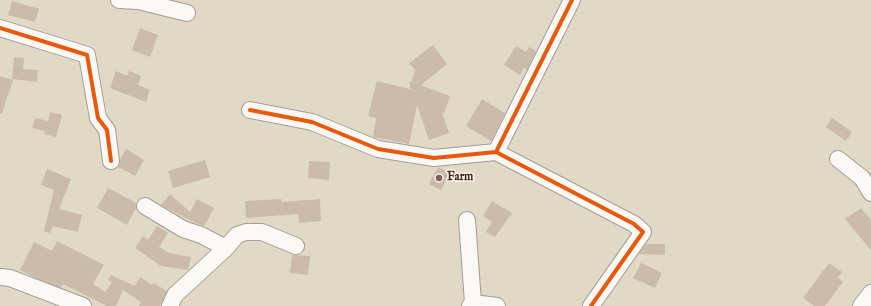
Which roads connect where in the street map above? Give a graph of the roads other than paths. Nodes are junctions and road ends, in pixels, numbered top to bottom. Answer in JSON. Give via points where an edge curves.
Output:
{"nodes":[{"id":1,"x":119,"y":0,"type":"edge"},
{"id":2,"x":572,"y":0,"type":"edge"},
{"id":3,"x":187,"y":13,"type":"dead end"},
{"id":4,"x":0,"y":28,"type":"edge"},
{"id":5,"x":250,"y":110,"type":"dead end"},
{"id":6,"x":496,"y":152,"type":"junction"},
{"id":7,"x":838,"y":159,"type":"dead end"},
{"id":8,"x":111,"y":161,"type":"dead end"},
{"id":9,"x":871,"y":193,"type":"edge"},
{"id":10,"x":145,"y":206,"type":"dead end"},
{"id":11,"x":468,"y":220,"type":"dead end"},
{"id":12,"x":296,"y":246,"type":"dead end"},
{"id":13,"x":226,"y":248,"type":"junction"},
{"id":14,"x":0,"y":277,"type":"edge"},
{"id":15,"x":871,"y":293,"type":"edge"},
{"id":16,"x":471,"y":305,"type":"edge"},
{"id":17,"x":83,"y":306,"type":"edge"},
{"id":18,"x":170,"y":306,"type":"edge"},
{"id":19,"x":497,"y":306,"type":"edge"},
{"id":20,"x":591,"y":306,"type":"edge"},
{"id":21,"x":861,"y":306,"type":"edge"}],
"edges":[{"from":1,"to":3,"type":"street","via":[[138,1]]},
{"from":2,"to":6,"type":"street"},
{"from":4,"to":8,"type":"street","via":[[87,55],[98,118],[107,130]]},
{"from":5,"to":6,"type":"street","via":[[312,122],[378,149],[434,158]]},
{"from":6,"to":20,"type":"street","via":[[634,224],[644,232]]},
{"from":7,"to":9,"type":"street","via":[[862,178]]},
{"from":10,"to":13,"type":"street","via":[[183,230],[201,235]]},
{"from":11,"to":16,"type":"street"},
{"from":12,"to":13,"type":"street","via":[[262,232],[246,232],[237,235]]},
{"from":13,"to":18,"type":"street","via":[[175,295]]},
{"from":14,"to":17,"type":"street","via":[[10,278]]},
{"from":15,"to":21,"type":"street"},
{"from":16,"to":19,"type":"street"}]}
